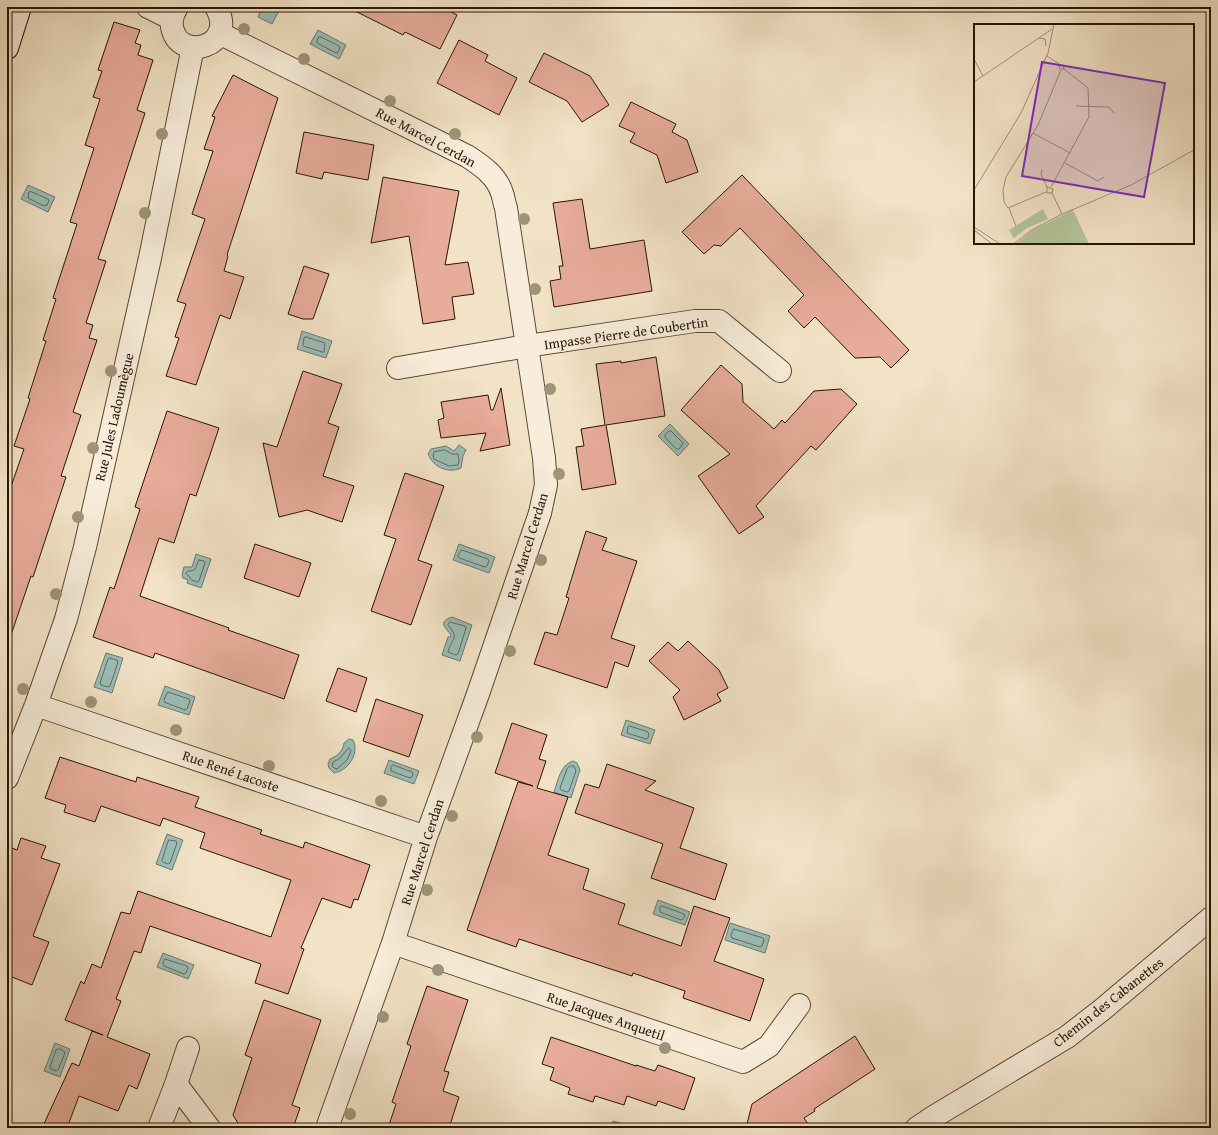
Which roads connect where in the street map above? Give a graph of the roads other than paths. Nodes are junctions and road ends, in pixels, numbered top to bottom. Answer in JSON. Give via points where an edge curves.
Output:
{"nodes":[{"id":1,"x":20,"y":7,"type":"edge"},
{"id":2,"x":148,"y":7,"type":"edge"},
{"id":3,"x":216,"y":7,"type":"edge"},
{"id":4,"x":175,"y":13,"type":"edge"},
{"id":5,"x":220,"y":33,"type":"junction"},
{"id":6,"x":193,"y":47,"type":"junction"},
{"id":7,"x":7,"y":48,"type":"edge"},
{"id":8,"x":527,"y":346,"type":"junction"},
{"id":9,"x":398,"y":368,"type":"dead end"},
{"id":10,"x":780,"y":371,"type":"dead end"},
{"id":11,"x":36,"y":705,"type":"junction"},
{"id":12,"x":7,"y":778,"type":"edge"},
{"id":13,"x":426,"y":837,"type":"junction"},
{"id":14,"x":1211,"y":918,"type":"edge"},
{"id":15,"x":393,"y":943,"type":"junction"},
{"id":16,"x":799,"y":1005,"type":"dead end"},
{"id":17,"x":188,"y":1048,"type":"dead end"},
{"id":18,"x":176,"y":1084,"type":"junction"},
{"id":19,"x":159,"y":1128,"type":"edge"},
{"id":20,"x":209,"y":1128,"type":"edge"},
{"id":21,"x":327,"y":1128,"type":"edge"},
{"id":22,"x":917,"y":1128,"type":"edge"}],
"edges":[{"from":1,"to":7,"type":"street"},
{"from":2,"to":4,"type":"street"},
{"from":3,"to":5,"type":"street","via":[[222,24]]},
{"from":4,"to":6,"type":"street","via":[[171,22],[173,32],[178,40],[186,46]]},
{"from":5,"to":6,"type":"street","via":[[206,46]]},
{"from":5,"to":8,"type":"street","name":"Rue Marcel Cerdan","via":[[467,156],[483,167],[502,191]]},
{"from":6,"to":11,"type":"street","name":"Rue Jules Ladoumègue","via":[[150,258],[85,547],[66,619]]},
{"from":8,"to":9,"type":"street","name":"Impasse Pierre de Coubertin"},
{"from":8,"to":10,"type":"street","name":"Impasse Pierre de Coubertin","via":[[695,321],[719,321]]},
{"from":8,"to":13,"type":"street","name":"Rue Marcel Cerdan","via":[[546,484],[540,513]]},
{"from":11,"to":12,"type":"street","name":"Rue Jules Ladoumègue"},
{"from":11,"to":13,"type":"street","name":"Rue René Lacoste"},
{"from":13,"to":15,"type":"street","name":"Rue Marcel Cerdan"},
{"from":14,"to":22,"type":"street","name":"Chemin des Cabanettes","via":[[1067,1037]]},
{"from":15,"to":16,"type":"street","name":"Rue Jacques Anquetil","via":[[743,1062],[769,1046]]},
{"from":15,"to":21,"type":"street","name":"Rue Marcel Cerdan"},
{"from":17,"to":18,"type":"street"},
{"from":18,"to":19,"type":"street"},
{"from":18,"to":20,"type":"street"}]}
